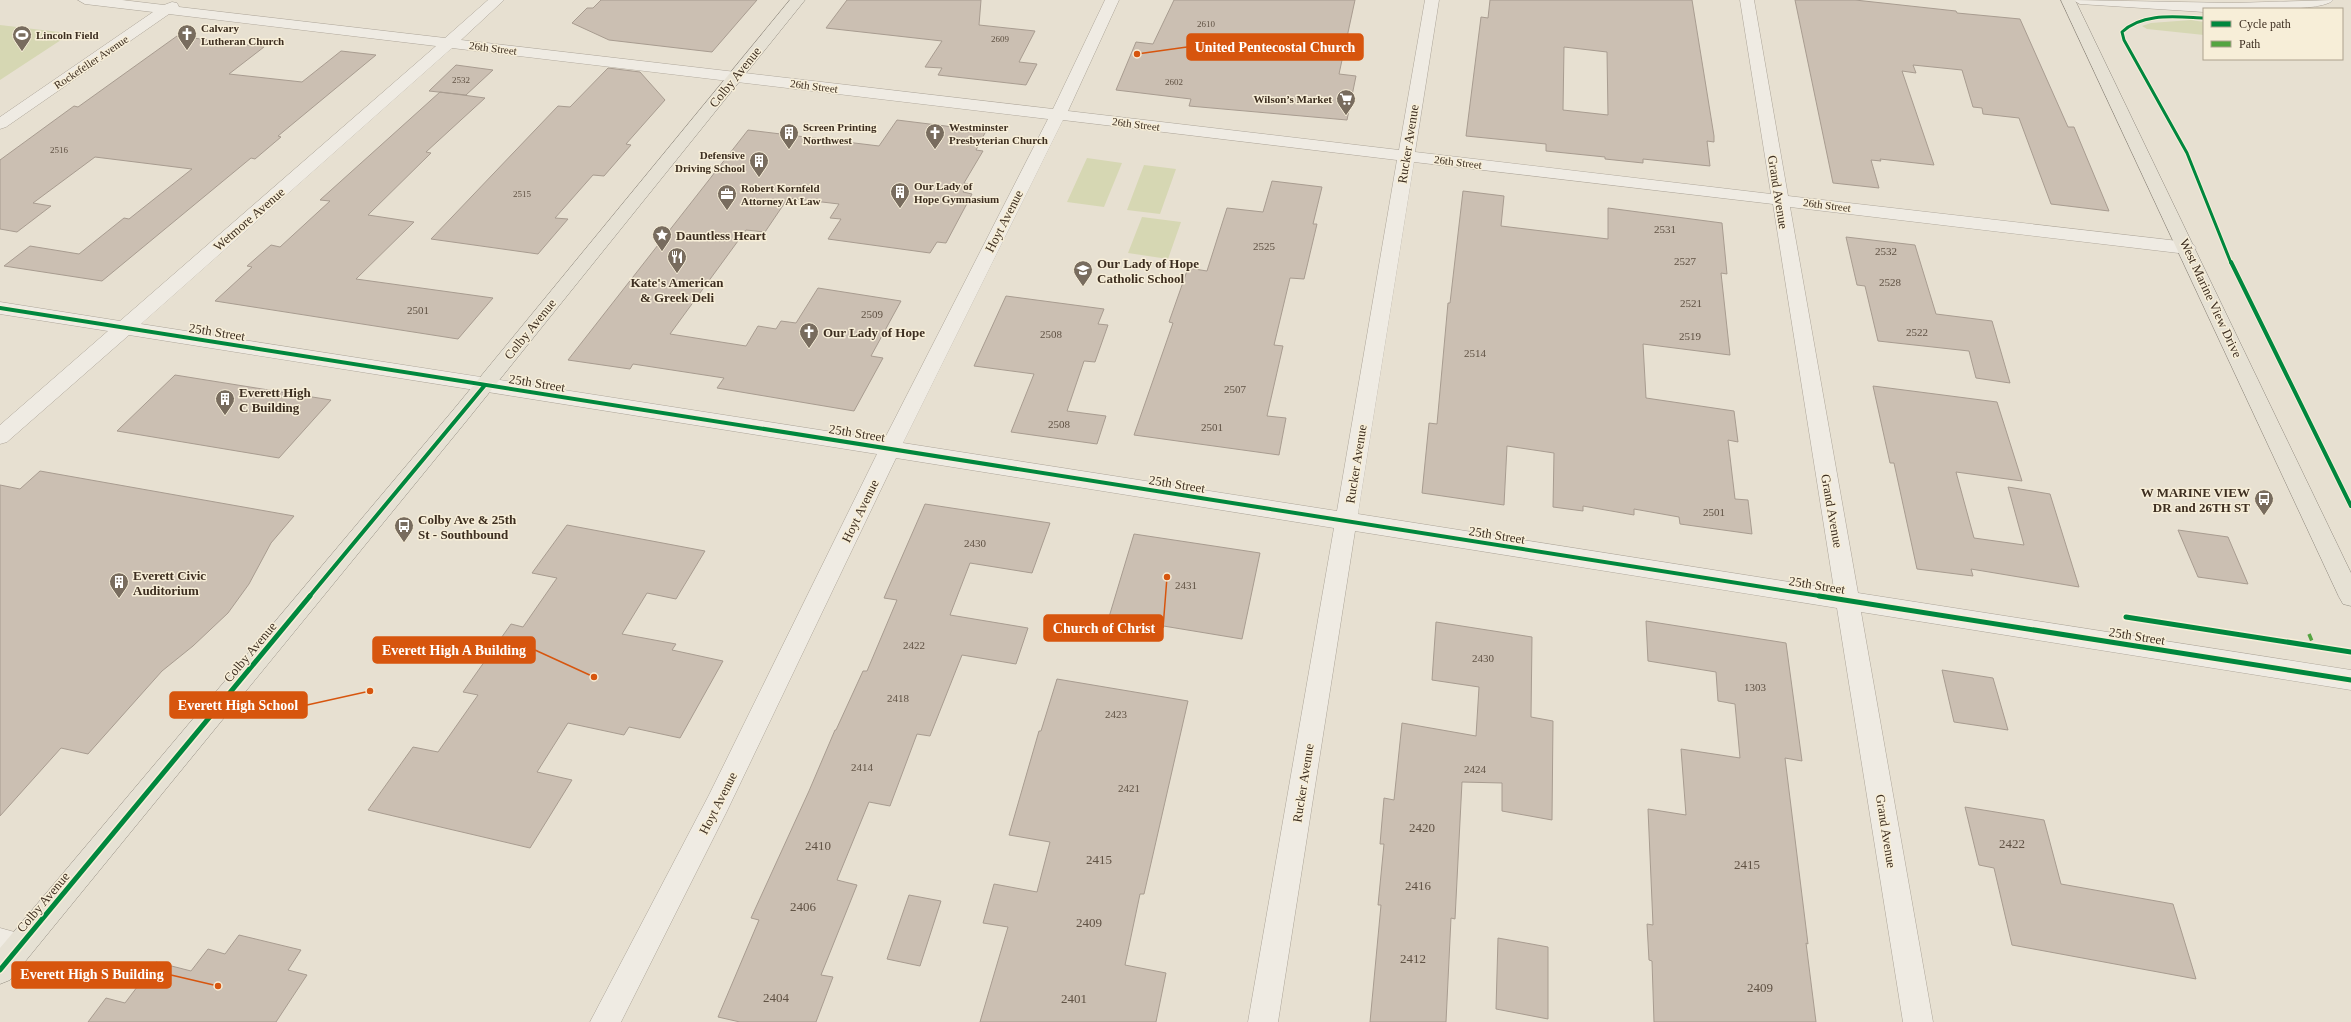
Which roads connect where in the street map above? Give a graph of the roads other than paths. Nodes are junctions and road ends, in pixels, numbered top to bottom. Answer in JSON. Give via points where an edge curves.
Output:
{"nodes":[{"id":1,"x":85,"y":0,"type":"edge"},
{"id":2,"x":182,"y":0,"type":"edge"},
{"id":3,"x":498,"y":0,"type":"edge"},
{"id":4,"x":798,"y":0,"type":"edge"},
{"id":5,"x":1112,"y":0,"type":"edge"},
{"id":6,"x":1432,"y":0,"type":"edge"},
{"id":7,"x":1747,"y":0,"type":"edge"},
{"id":8,"x":2068,"y":0,"type":"edge"},
{"id":9,"x":2080,"y":0,"type":"edge"},
{"id":10,"x":2326,"y":0,"type":"edge"},
{"id":11,"x":168,"y":10,"type":"junction"},
{"id":12,"x":449,"y":43,"type":"junction"},
{"id":13,"x":735,"y":76,"type":"junction"},
{"id":14,"x":1058,"y":115,"type":"junction"},
{"id":15,"x":0,"y":124,"type":"edge"},
{"id":16,"x":1405,"y":156,"type":"junction"},
{"id":17,"x":1779,"y":199,"type":"junction"},
{"id":18,"x":2187,"y":248,"type":"junction"},
{"id":19,"x":0,"y":308,"type":"edge"},
{"id":20,"x":125,"y":327,"type":"junction"},
{"id":21,"x":485,"y":385,"type":"junction"},
{"id":22,"x":0,"y":437,"type":"edge"},
{"id":23,"x":890,"y":449,"type":"junction"},
{"id":24,"x":1346,"y":521,"type":"junction"},
{"id":25,"x":2351,"y":597,"type":"edge"},
{"id":26,"x":1847,"y":600,"type":"junction"},
{"id":27,"x":2351,"y":680,"type":"edge"},
{"id":28,"x":10,"y":944,"type":"edge"},
{"id":29,"x":0,"y":970,"type":"edge"},
{"id":30,"x":605,"y":1022,"type":"edge"},
{"id":31,"x":1264,"y":1022,"type":"edge"},
{"id":32,"x":1918,"y":1022,"type":"edge"}],
"edges":[{"from":1,"to":11,"type":"street","name":"26th Street"},
{"from":2,"to":11,"type":"street","name":"Rockefeller Avenue"},
{"from":3,"to":12,"type":"street","name":"Wetmore Avenue"},
{"from":4,"to":13,"type":"main road","name":"Colby Avenue"},
{"from":5,"to":14,"type":"street","name":"Hoyt Avenue"},
{"from":6,"to":16,"type":"street","name":"Rucker Avenue"},
{"from":7,"to":17,"type":"street","name":"Grand Avenue"},
{"from":8,"to":18,"type":"main road","name":"West Marine View Drive"},
{"from":9,"to":10,"type":"street","via":[[2194,7],[2291,6]]},
{"from":11,"to":12,"type":"street","name":"26th Street"},
{"from":11,"to":15,"type":"street","name":"Rockefeller Avenue"},
{"from":12,"to":13,"type":"street","name":"26th Street"},
{"from":12,"to":20,"type":"street","name":"Wetmore Avenue"},
{"from":13,"to":14,"type":"street","name":"26th Street"},
{"from":13,"to":21,"type":"main road","name":"Colby Avenue"},
{"from":14,"to":16,"type":"street","name":"26th Street"},
{"from":14,"to":23,"type":"street","name":"Hoyt Avenue"},
{"from":16,"to":17,"type":"street","name":"26th Street"},
{"from":16,"to":24,"type":"street","name":"Rucker Avenue"},
{"from":17,"to":18,"type":"street","name":"26th Street"},
{"from":17,"to":26,"type":"street","name":"Grand Avenue"},
{"from":18,"to":25,"type":"main road","name":"West Marine View Drive"},
{"from":19,"to":20,"type":"street","name":"25th Street"},
{"from":20,"to":21,"type":"street","name":"25th Street"},
{"from":20,"to":22,"type":"street","name":"Wetmore Avenue"},
{"from":21,"to":23,"type":"street","name":"25th Street"},
{"from":21,"to":28,"type":"main road","name":"Colby Avenue"},
{"from":23,"to":24,"type":"street","name":"25th Street"},
{"from":23,"to":30,"type":"street","name":"Hoyt Avenue","via":[[718,803]]},
{"from":24,"to":26,"type":"street","name":"25th Street"},
{"from":24,"to":31,"type":"street","name":"Rucker Avenue"},
{"from":26,"to":27,"type":"street","name":"25th Street"},
{"from":26,"to":32,"type":"street","name":"Grand Avenue"},
{"from":28,"to":29,"type":"main road","name":"Colby Avenue"}]}
